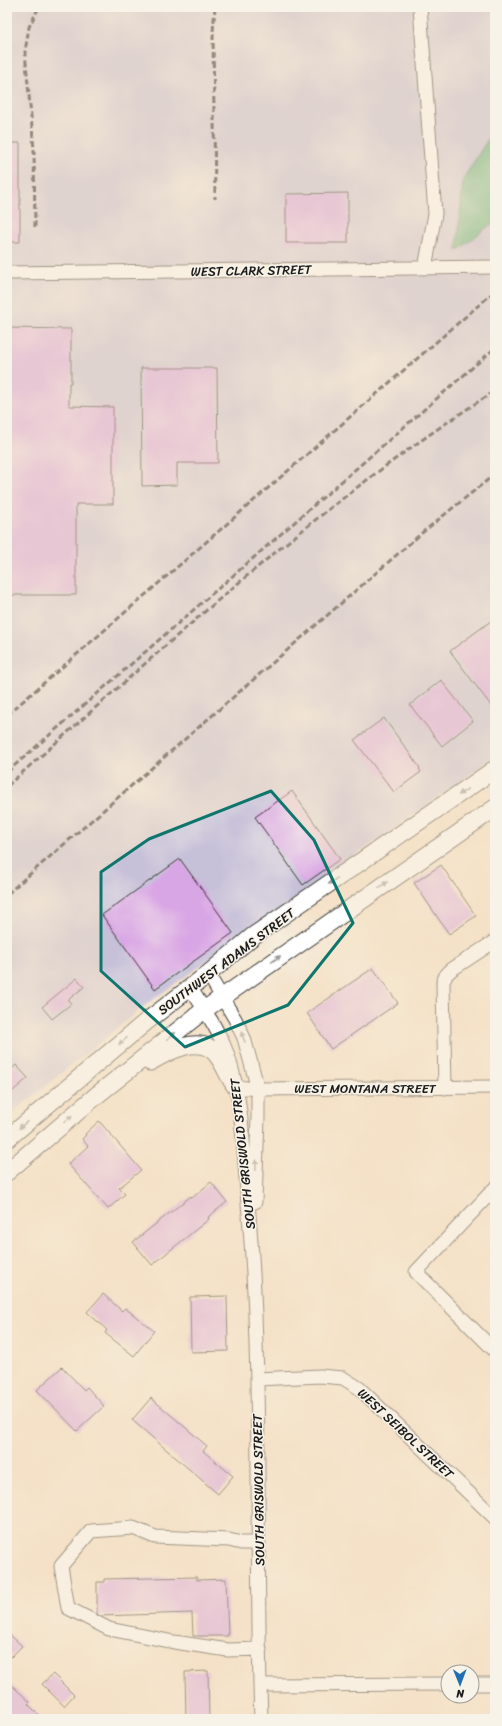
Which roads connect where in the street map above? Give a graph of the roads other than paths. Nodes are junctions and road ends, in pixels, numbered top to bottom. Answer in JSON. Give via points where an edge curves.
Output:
{"nodes":[{"id":1,"x":420,"y":7,"type":"edge"},
{"id":2,"x":495,"y":267,"type":"edge"},
{"id":3,"x":425,"y":268,"type":"junction"},
{"id":4,"x":7,"y":273,"type":"edge"},
{"id":5,"x":495,"y":769,"type":"edge"},
{"id":6,"x":495,"y":808,"type":"edge"},
{"id":7,"x":495,"y":941,"type":"edge"},
{"id":8,"x":208,"y":974,"type":"junction"},
{"id":9,"x":190,"y":987,"type":"junction"},
{"id":10,"x":222,"y":998,"type":"junction"},
{"id":11,"x":204,"y":1010,"type":"junction"},
{"id":12,"x":236,"y":1087,"type":"junction"},
{"id":13,"x":495,"y":1087,"type":"edge"},
{"id":14,"x":445,"y":1088,"type":"junction"},
{"id":15,"x":258,"y":1089,"type":"junction"},
{"id":16,"x":97,"y":1095,"type":"junction"},
{"id":17,"x":7,"y":1139,"type":"edge"},
{"id":18,"x":7,"y":1172,"type":"edge"},
{"id":19,"x":495,"y":1188,"type":"edge"},
{"id":20,"x":252,"y":1260,"type":"junction"},
{"id":21,"x":495,"y":1351,"type":"edge"},
{"id":22,"x":257,"y":1379,"type":"junction"},
{"id":23,"x":495,"y":1518,"type":"edge"},
{"id":24,"x":259,"y":1543,"type":"junction"},
{"id":25,"x":260,"y":1649,"type":"junction"},
{"id":26,"x":440,"y":1684,"type":"edge"},
{"id":27,"x":480,"y":1684,"type":"edge"},
{"id":28,"x":495,"y":1684,"type":"edge"},
{"id":29,"x":260,"y":1686,"type":"junction"},
{"id":30,"x":261,"y":1719,"type":"edge"}],
"edges":[{"from":1,"to":3,"type":"street","via":[[435,214]]},
{"from":2,"to":3,"type":"street","name":"WEST CLARK STREET"},
{"from":3,"to":4,"type":"street","name":"WEST CLARK STREET"},
{"from":5,"to":8,"type":"main road","name":"SOUTHWEST ADAMS STREET","one_way":true,"via":[[254,936]]},
{"from":10,"to":6,"type":"main road","name":"SOUTHWEST ADAMS STREET","one_way":true},
{"from":7,"to":14,"type":"street","via":[[451,970],[443,982]]},
{"from":8,"to":9,"type":"main road","name":"SOUTHWEST ADAMS STREET"},
{"from":8,"to":10,"type":"street","name":"SOUTH GRISWOLD STREET"},
{"from":9,"to":11,"type":"street","name":"SOUTH GRISWOLD STREET"},
{"from":9,"to":17,"type":"main road","name":"SOUTHWEST ADAMS STREET","one_way":true},
{"from":10,"to":11,"type":"main road","name":"SOUTHWEST ADAMS STREET"},
{"from":15,"to":10,"type":"street","name":"SOUTH GRISWOLD STREET","one_way":true,"via":[[244,1038],[236,1019]]},
{"from":11,"to":12,"type":"street","name":"SOUTH GRISWOLD STREET","via":[[225,1046]]},
{"from":16,"to":11,"type":"main road","name":"SOUTHWEST ADAMS STREET","one_way":true},
{"from":12,"to":15,"type":"street","name":"WEST MONTANA STREET"},
{"from":12,"to":16,"type":"main road","via":[[216,1053],[205,1046],[193,1045],[158,1057]]},
{"from":12,"to":20,"type":"street","name":"SOUTH GRISWOLD STREET"},
{"from":13,"to":14,"type":"street","name":"WEST MONTANA STREET"},
{"from":14,"to":15,"type":"street","name":"WEST MONTANA STREET"},
{"from":20,"to":15,"type":"street","name":"SOUTH GRISWOLD STREET","one_way":true},
{"from":18,"to":16,"type":"main road","name":"SOUTHWEST ADAMS STREET","one_way":true},
{"from":19,"to":21,"type":"street","via":[[416,1272]]},
{"from":20,"to":22,"type":"street","name":"SOUTH GRISWOLD STREET"},
{"from":22,"to":23,"type":"street","name":"WEST SEIBOL STREET","via":[[320,1376],[343,1378],[359,1388]]},
{"from":22,"to":24,"type":"street","name":"SOUTH GRISWOLD STREET"},
{"from":24,"to":25,"type":"street","name":"SOUTH GRISWOLD STREET"},
{"from":24,"to":25,"type":"street","via":[[155,1537],[133,1528],[91,1531],[61,1566],[68,1608],[109,1629],[228,1650]]},
{"from":25,"to":29,"type":"street","name":"SOUTH GRISWOLD STREET"},
{"from":26,"to":29,"type":"street"},
{"from":27,"to":28,"type":"street"},
{"from":29,"to":30,"type":"street","name":"SOUTH GRISWOLD STREET"}]}
